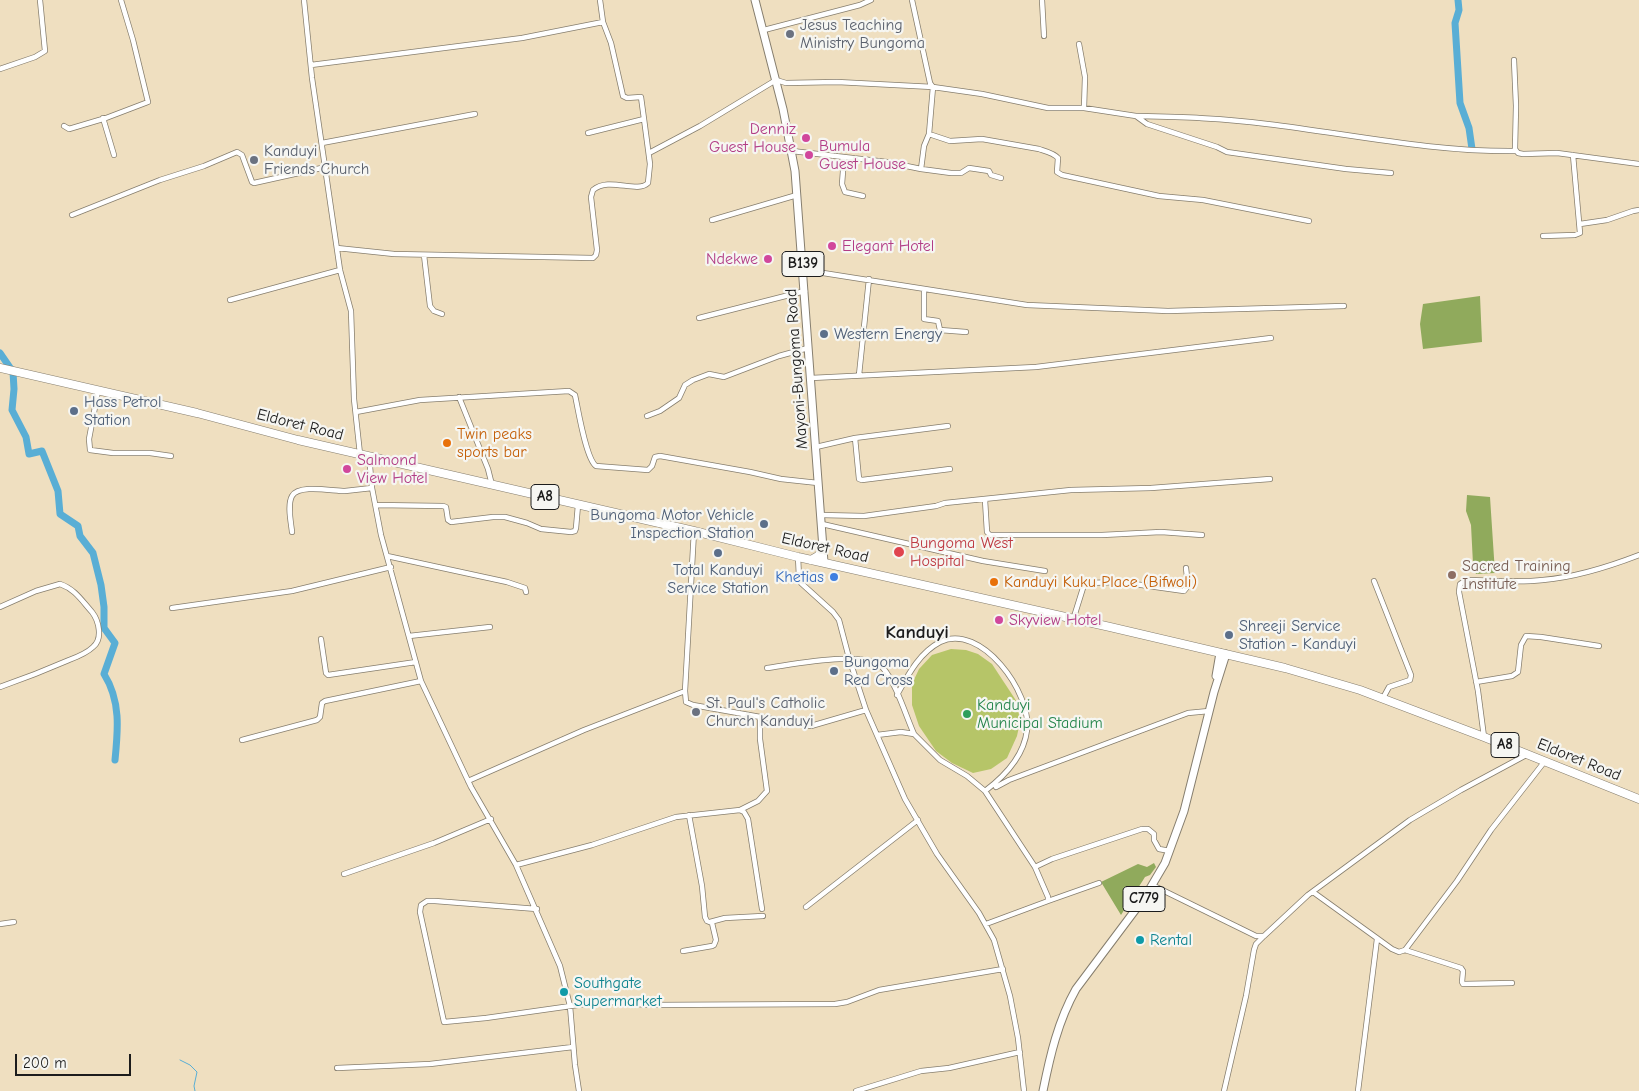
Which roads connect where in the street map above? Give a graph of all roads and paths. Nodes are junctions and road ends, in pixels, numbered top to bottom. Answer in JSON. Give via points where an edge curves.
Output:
{"nodes":[{"id":1,"x":40,"y":0,"type":"edge"},
{"id":2,"x":121,"y":0,"type":"edge"},
{"id":3,"x":304,"y":0,"type":"edge"},
{"id":4,"x":600,"y":0,"type":"edge"},
{"id":5,"x":755,"y":0,"type":"edge"},
{"id":6,"x":871,"y":0,"type":"edge"},
{"id":7,"x":912,"y":0,"type":"edge"},
{"id":8,"x":1042,"y":0,"type":"edge"},
{"id":9,"x":603,"y":22,"type":"junction"},
{"id":10,"x":764,"y":30,"type":"junction"},
{"id":11,"x":1044,"y":36,"type":"dead end"},
{"id":12,"x":1079,"y":44,"type":"dead end"},
{"id":13,"x":1514,"y":60,"type":"dead end"},
{"id":14,"x":311,"y":65,"type":"junction"},
{"id":15,"x":0,"y":69,"type":"edge"},
{"id":16,"x":776,"y":80,"type":"junction"},
{"id":17,"x":933,"y":87,"type":"junction"},
{"id":18,"x":1084,"y":108,"type":"junction"},
{"id":19,"x":475,"y":114,"type":"dead end"},
{"id":20,"x":1136,"y":116,"type":"junction"},
{"id":21,"x":103,"y":118,"type":"junction"},
{"id":22,"x":644,"y":119,"type":"junction"},
{"id":23,"x":64,"y":126,"type":"dead end"},
{"id":24,"x":588,"y":134,"type":"dead end"},
{"id":25,"x":929,"y":134,"type":"junction"},
{"id":26,"x":322,"y":143,"type":"junction"},
{"id":27,"x":792,"y":151,"type":"junction"},
{"id":28,"x":1516,"y":151,"type":"junction"},
{"id":29,"x":649,"y":153,"type":"junction"},
{"id":30,"x":114,"y":155,"type":"dead end"},
{"id":31,"x":1573,"y":155,"type":"junction"},
{"id":32,"x":844,"y":158,"type":"junction"},
{"id":33,"x":1639,"y":164,"type":"edge"},
{"id":34,"x":326,"y":167,"type":"junction"},
{"id":35,"x":921,"y":169,"type":"junction"},
{"id":36,"x":1391,"y":173,"type":"dead end"},
{"id":37,"x":1001,"y":178,"type":"dead end"},
{"id":38,"x":797,"y":196,"type":"junction"},
{"id":39,"x":862,"y":196,"type":"dead end"},
{"id":40,"x":1639,"y":210,"type":"edge"},
{"id":41,"x":72,"y":215,"type":"dead end"},
{"id":42,"x":712,"y":220,"type":"dead end"},
{"id":43,"x":1309,"y":220,"type":"dead end"},
{"id":44,"x":1580,"y":224,"type":"junction"},
{"id":45,"x":1543,"y":236,"type":"dead end"},
{"id":46,"x":337,"y":248,"type":"junction"},
{"id":47,"x":424,"y":255,"type":"junction"},
{"id":48,"x":340,"y":270,"type":"junction"},
{"id":49,"x":804,"y":270,"type":"junction"},
{"id":50,"x":869,"y":279,"type":"junction"},
{"id":51,"x":924,"y":289,"type":"junction"},
{"id":52,"x":804,"y":291,"type":"junction"},
{"id":53,"x":230,"y":300,"type":"dead end"},
{"id":54,"x":1344,"y":306,"type":"dead end"},
{"id":55,"x":442,"y":314,"type":"dead end"},
{"id":56,"x":699,"y":318,"type":"dead end"},
{"id":57,"x":966,"y":332,"type":"dead end"},
{"id":58,"x":1271,"y":338,"type":"dead end"},
{"id":59,"x":808,"y":348,"type":"junction"},
{"id":60,"x":0,"y":368,"type":"edge"},
{"id":61,"x":860,"y":375,"type":"junction"},
{"id":62,"x":811,"y":378,"type":"junction"},
{"id":63,"x":98,"y":390,"type":"junction"},
{"id":64,"x":459,"y":397,"type":"junction"},
{"id":65,"x":356,"y":412,"type":"junction"},
{"id":66,"x":647,"y":416,"type":"dead end"},
{"id":67,"x":948,"y":426,"type":"dead end"},
{"id":68,"x":854,"y":438,"type":"junction"},
{"id":69,"x":816,"y":447,"type":"junction"},
{"id":70,"x":360,"y":454,"type":"junction"},
{"id":71,"x":171,"y":456,"type":"dead end"},
{"id":72,"x":369,"y":456,"type":"junction"},
{"id":73,"x":950,"y":469,"type":"dead end"},
{"id":74,"x":1270,"y":479,"type":"dead end"},
{"id":75,"x":818,"y":483,"type":"junction"},
{"id":76,"x":492,"y":485,"type":"junction"},
{"id":77,"x":372,"y":488,"type":"junction"},
{"id":78,"x":985,"y":500,"type":"junction"},
{"id":79,"x":376,"y":505,"type":"junction"},
{"id":80,"x":578,"y":505,"type":"junction"},
{"id":81,"x":821,"y":515,"type":"junction"},
{"id":82,"x":822,"y":528,"type":"junction"},
{"id":83,"x":694,"y":531,"type":"junction"},
{"id":84,"x":292,"y":532,"type":"dead end"},
{"id":85,"x":1202,"y":535,"type":"dead end"},
{"id":86,"x":823,"y":549,"type":"junction"},
{"id":87,"x":1639,"y":555,"type":"edge"},
{"id":88,"x":387,"y":556,"type":"junction"},
{"id":89,"x":798,"y":557,"type":"junction"},
{"id":90,"x":811,"y":560,"type":"junction"},
{"id":91,"x":826,"y":563,"type":"junction"},
{"id":92,"x":391,"y":567,"type":"junction"},
{"id":93,"x":1186,"y":568,"type":"dead end"},
{"id":94,"x":1045,"y":572,"type":"dead end"},
{"id":95,"x":1374,"y":581,"type":"dead end"},
{"id":96,"x":526,"y":592,"type":"dead end"},
{"id":97,"x":0,"y":607,"type":"edge"},
{"id":98,"x":172,"y":608,"type":"dead end"},
{"id":99,"x":1073,"y":620,"type":"junction"},
{"id":100,"x":490,"y":627,"type":"dead end"},
{"id":101,"x":409,"y":636,"type":"junction"},
{"id":102,"x":321,"y":639,"type":"dead end"},
{"id":103,"x":1599,"y":646,"type":"dead end"},
{"id":104,"x":1222,"y":655,"type":"junction"},
{"id":105,"x":849,"y":658,"type":"junction"},
{"id":106,"x":416,"y":662,"type":"junction"},
{"id":107,"x":767,"y":668,"type":"dead end"},
{"id":108,"x":421,"y":681,"type":"junction"},
{"id":109,"x":1476,"y":682,"type":"junction"},
{"id":110,"x":0,"y":688,"type":"edge"},
{"id":111,"x":685,"y":691,"type":"junction"},
{"id":112,"x":897,"y":695,"type":"junction"},
{"id":113,"x":1383,"y":698,"type":"junction"},
{"id":114,"x":866,"y":710,"type":"junction"},
{"id":115,"x":1209,"y":711,"type":"junction"},
{"id":116,"x":760,"y":718,"type":"junction"},
{"id":117,"x":914,"y":734,"type":"junction"},
{"id":118,"x":877,"y":736,"type":"junction"},
{"id":119,"x":1484,"y":737,"type":"junction"},
{"id":120,"x":242,"y":740,"type":"dead end"},
{"id":121,"x":1528,"y":754,"type":"junction"},
{"id":122,"x":1544,"y":761,"type":"junction"},
{"id":123,"x":468,"y":781,"type":"junction"},
{"id":124,"x":986,"y":792,"type":"junction"},
{"id":125,"x":1639,"y":799,"type":"edge"},
{"id":126,"x":740,"y":810,"type":"junction"},
{"id":127,"x":689,"y":815,"type":"junction"},
{"id":128,"x":491,"y":819,"type":"junction"},
{"id":129,"x":918,"y":820,"type":"junction"},
{"id":130,"x":1170,"y":851,"type":"junction"},
{"id":131,"x":516,"y":865,"type":"junction"},
{"id":132,"x":1035,"y":867,"type":"junction"},
{"id":133,"x":344,"y":874,"type":"dead end"},
{"id":134,"x":1099,"y":883,"type":"dead end"},
{"id":135,"x":1152,"y":885,"type":"junction"},
{"id":136,"x":1313,"y":892,"type":"junction"},
{"id":137,"x":1048,"y":901,"type":"junction"},
{"id":138,"x":806,"y":907,"type":"dead end"},
{"id":139,"x":537,"y":909,"type":"junction"},
{"id":140,"x":762,"y":909,"type":"dead end"},
{"id":141,"x":763,"y":916,"type":"dead end"},
{"id":142,"x":14,"y":922,"type":"dead end"},
{"id":143,"x":710,"y":922,"type":"junction"},
{"id":144,"x":0,"y":924,"type":"edge"},
{"id":145,"x":986,"y":924,"type":"junction"},
{"id":146,"x":1264,"y":936,"type":"junction"},
{"id":147,"x":1377,"y":939,"type":"junction"},
{"id":148,"x":1404,"y":950,"type":"junction"},
{"id":149,"x":683,"y":951,"type":"dead end"},
{"id":150,"x":1003,"y":968,"type":"junction"},
{"id":151,"x":1512,"y":983,"type":"dead end"},
{"id":152,"x":570,"y":1006,"type":"junction"},
{"id":153,"x":573,"y":1047,"type":"junction"},
{"id":154,"x":1020,"y":1052,"type":"junction"},
{"id":155,"x":337,"y":1068,"type":"dead end"},
{"id":156,"x":579,"y":1091,"type":"edge"},
{"id":157,"x":856,"y":1091,"type":"edge"},
{"id":158,"x":1024,"y":1091,"type":"edge"},
{"id":159,"x":1043,"y":1091,"type":"edge"},
{"id":160,"x":1224,"y":1091,"type":"edge"},
{"id":161,"x":1358,"y":1091,"type":"edge"}],
"edges":[{"from":1,"to":15,"type":"street","via":[[45,51]]},
{"from":2,"to":21,"type":"street","via":[[148,102]]},
{"from":3,"to":14,"type":"street"},
{"from":4,"to":9,"type":"street"},
{"from":5,"to":10,"type":"main road","name":"Mayoni-Bungoma Road","number":"B139"},
{"from":6,"to":10,"type":"street"},
{"from":7,"to":17,"type":"street"},
{"from":8,"to":11,"type":"street"},
{"from":9,"to":14,"type":"street","via":[[522,38]]},
{"from":9,"to":22,"type":"street","via":[[623,96],[641,97]]},
{"from":10,"to":16,"type":"main road","name":"Mayoni-Bungoma Road","number":"B139"},
{"from":12,"to":18,"type":"street","via":[[1085,77]]},
{"from":13,"to":28,"type":"street"},
{"from":14,"to":26,"type":"street"},
{"from":16,"to":17,"type":"street","via":[[786,83]]},
{"from":16,"to":27,"type":"main road","name":"Mayoni-Bungoma Road","number":"B139"},
{"from":16,"to":29,"type":"street"},
{"from":17,"to":18,"type":"street","via":[[1048,108]]},
{"from":17,"to":25,"type":"street"},
{"from":18,"to":20,"type":"street"},
{"from":19,"to":26,"type":"street"},
{"from":20,"to":28,"type":"street","via":[[1233,120],[1399,144]]},
{"from":20,"to":36,"type":"street","via":[[1147,124],[1226,152]]},
{"from":21,"to":23,"type":"street","via":[[69,129]]},
{"from":21,"to":30,"type":"street"},
{"from":22,"to":24,"type":"street"},
{"from":22,"to":29,"type":"street"},
{"from":25,"to":35,"type":"street"},
{"from":25,"to":43,"type":"street","via":[[950,141],[982,139],[1047,151],[1058,158],[1057,172],[1062,175],[1159,196],[1204,200]]},
{"from":26,"to":34,"type":"street"},
{"from":27,"to":32,"type":"street"},
{"from":27,"to":38,"type":"main road","name":"Mayoni-Bungoma Road","number":"B139"},
{"from":28,"to":31,"type":"street","via":[[1523,154],[1550,152]]},
{"from":29,"to":47,"type":"street","via":[[649,181],[646,186],[607,184],[595,188],[592,193],[597,250],[593,258]]},
{"from":31,"to":33,"type":"street"},
{"from":31,"to":44,"type":"street"},
{"from":32,"to":35,"type":"street"},
{"from":32,"to":39,"type":"street","via":[[842,188],[845,192]]},
{"from":34,"to":41,"type":"street","via":[[254,183],[238,152]]},
{"from":34,"to":46,"type":"street"},
{"from":35,"to":37,"type":"street","via":[[961,173],[968,168],[989,171],[991,176]]},
{"from":38,"to":42,"type":"street"},
{"from":38,"to":49,"type":"main road","name":"Mayoni-Bungoma Road","number":"B139"},
{"from":40,"to":44,"type":"street"},
{"from":44,"to":45,"type":"street","via":[[1578,235]]},
{"from":46,"to":47,"type":"street"},
{"from":46,"to":48,"type":"street"},
{"from":47,"to":55,"type":"street","via":[[430,306]]},
{"from":48,"to":53,"type":"street"},
{"from":48,"to":65,"type":"street","via":[[351,311]]},
{"from":49,"to":50,"type":"street"},
{"from":49,"to":52,"type":"main road","name":"Mayoni-Bungoma Road","number":"B139"},
{"from":50,"to":51,"type":"street"},
{"from":50,"to":61,"type":"street"},
{"from":51,"to":54,"type":"street","via":[[1011,303],[1122,309],[1205,311]]},
{"from":51,"to":57,"type":"street","via":[[924,319],[938,321],[940,330]]},
{"from":52,"to":56,"type":"street"},
{"from":52,"to":59,"type":"main road","name":"Mayoni-Bungoma Road","number":"B139"},
{"from":58,"to":61,"type":"street","via":[[1036,366]]},
{"from":59,"to":62,"type":"main road","name":"Mayoni-Bungoma Road","number":"B139"},
{"from":59,"to":66,"type":"street","via":[[724,377],[706,374],[686,383],[679,398]]},
{"from":60,"to":63,"type":"highway","name":"Eldoret Road","number":"A8"},
{"from":61,"to":62,"type":"street"},
{"from":62,"to":69,"type":"main road","name":"Mayoni-Bungoma Road","number":"B139"},
{"from":63,"to":70,"type":"highway","name":"Eldoret Road","number":"A8"},
{"from":63,"to":71,"type":"street","via":[[90,450]]},
{"from":64,"to":65,"type":"street","via":[[420,400]]},
{"from":64,"to":75,"type":"street","via":[[572,392],[591,460],[600,467],[648,470],[660,456]]},
{"from":64,"to":76,"type":"street"},
{"from":65,"to":70,"type":"street"},
{"from":67,"to":68,"type":"street"},
{"from":68,"to":69,"type":"street"},
{"from":68,"to":73,"type":"street","via":[[859,479],[862,480]]},
{"from":69,"to":75,"type":"main road","name":"Mayoni-Bungoma Road","number":"B139"},
{"from":70,"to":72,"type":"highway","name":"Eldoret Road","number":"A8"},
{"from":72,"to":76,"type":"highway","name":"Eldoret Road","number":"A8"},
{"from":72,"to":77,"type":"street"},
{"from":74,"to":78,"type":"street","via":[[1071,490]]},
{"from":75,"to":81,"type":"main road","name":"Mayoni-Bungoma Road","number":"B139"},
{"from":76,"to":80,"type":"highway","name":"Eldoret Road","number":"A8"},
{"from":77,"to":79,"type":"street"},
{"from":77,"to":84,"type":"street","via":[[348,491],[305,489],[293,494],[290,502]]},
{"from":78,"to":81,"type":"street","via":[[875,515]]},
{"from":78,"to":85,"type":"street","via":[[990,535],[1161,532]]},
{"from":79,"to":80,"type":"street","via":[[443,506],[451,522],[505,517],[541,529],[571,532],[575,532]]},
{"from":79,"to":88,"type":"street"},
{"from":80,"to":83,"type":"highway","name":"Eldoret Road","number":"A8"},
{"from":81,"to":82,"type":"main road","name":"Mayoni-Bungoma Road","number":"B139"},
{"from":82,"to":86,"type":"main road"},
{"from":82,"to":91,"type":"main road"},
{"from":82,"to":94,"type":"street"},
{"from":83,"to":89,"type":"highway","name":"Eldoret Road","number":"A8"},
{"from":83,"to":111,"type":"street"},
{"from":86,"to":90,"type":"highway"},
{"from":86,"to":91,"type":"main road"},
{"from":87,"to":109,"type":"street","via":[[1572,576],[1543,580],[1462,581],[1459,592]]},
{"from":88,"to":92,"type":"street"},
{"from":88,"to":96,"type":"street","via":[[507,582],[525,588]]},
{"from":89,"to":90,"type":"highway","name":"Eldoret Road","number":"A8"},
{"from":89,"to":105,"type":"street","via":[[801,582],[839,620]]},
{"from":90,"to":91,"type":"highway","name":"Eldoret Road","number":"A8"},
{"from":91,"to":99,"type":"highway","name":"Eldoret Road","number":"A8"},
{"from":92,"to":98,"type":"street","via":[[292,591]]},
{"from":92,"to":101,"type":"street"},
{"from":93,"to":99,"type":"street","via":[[1188,586],[1184,591],[1120,582],[1088,583],[1083,588]]},
{"from":95,"to":113,"type":"street","via":[[1411,675],[1410,680],[1389,687]]},
{"from":97,"to":110,"type":"street","via":[[60,584],[74,590],[96,617],[99,631],[93,647],[82,654]]},
{"from":99,"to":104,"type":"highway","name":"Eldoret Road","number":"A8"},
{"from":100,"to":101,"type":"street"},
{"from":101,"to":106,"type":"street"},
{"from":102,"to":106,"type":"street","via":[[328,675]]},
{"from":103,"to":109,"type":"street","via":[[1526,636],[1521,645],[1518,672],[1512,676]]},
{"from":104,"to":113,"type":"highway","name":"Eldoret Road","number":"A8","via":[[1318,677]]},
{"from":104,"to":115,"type":"main road","number":"C779"},
{"from":105,"to":107,"type":"street"},
{"from":105,"to":112,"type":"street","via":[[878,662]]},
{"from":105,"to":114,"type":"street"},
{"from":106,"to":108,"type":"street"},
{"from":108,"to":120,"type":"street","via":[[325,701],[317,720]]},
{"from":108,"to":123,"type":"street"},
{"from":109,"to":119,"type":"street"},
{"from":111,"to":116,"type":"street","via":[[688,703]]},
{"from":111,"to":123,"type":"street","via":[[584,730]]},
{"from":112,"to":117,"type":"street"},
{"from":112,"to":124,"type":"street","via":[[916,663],[927,652],[948,640],[970,641],[998,660],[1022,700],[1027,729],[1023,746],[1008,772]]},
{"from":113,"to":119,"type":"highway","name":"Eldoret Road","number":"A8"},
{"from":114,"to":116,"type":"street","via":[[811,726]]},
{"from":114,"to":118,"type":"street"},
{"from":115,"to":124,"type":"street","via":[[1188,713],[1009,780]]},
{"from":115,"to":130,"type":"main road","number":"C779","via":[[1193,780]]},
{"from":116,"to":126,"type":"street","via":[[767,791],[758,801]]},
{"from":117,"to":118,"type":"street","via":[[901,732]]},
{"from":117,"to":124,"type":"street","via":[[940,760]]},
{"from":118,"to":129,"type":"street"},
{"from":119,"to":121,"type":"highway","name":"Eldoret Road","number":"A8"},
{"from":121,"to":122,"type":"highway","name":"Eldoret Road","number":"A8"},
{"from":121,"to":136,"type":"street","via":[[1410,820]]},
{"from":122,"to":125,"type":"highway","name":"Eldoret Road","number":"A8"},
{"from":122,"to":148,"type":"street"},
{"from":123,"to":128,"type":"street"},
{"from":124,"to":132,"type":"street"},
{"from":126,"to":127,"type":"street"},
{"from":126,"to":140,"type":"street","via":[[748,819]]},
{"from":127,"to":131,"type":"street"},
{"from":127,"to":143,"type":"street","via":[[705,917]]},
{"from":128,"to":131,"type":"street"},
{"from":128,"to":133,"type":"street","via":[[434,843]]},
{"from":129,"to":138,"type":"street"},
{"from":129,"to":145,"type":"street","via":[[937,854]]},
{"from":130,"to":132,"type":"street","via":[[1159,849],[1154,834],[1142,829]]},
{"from":130,"to":135,"type":"main road","number":"C779"},
{"from":131,"to":139,"type":"street"},
{"from":132,"to":137,"type":"street"},
{"from":134,"to":137,"type":"street"},
{"from":135,"to":146,"type":"street","via":[[1256,936]]},
{"from":135,"to":159,"type":"main road","number":"C779","via":[[1069,1002],[1050,1054]]},
{"from":136,"to":146,"type":"street"},
{"from":136,"to":147,"type":"street"},
{"from":137,"to":145,"type":"street"},
{"from":139,"to":152,"type":"street","via":[[560,966]]},
{"from":139,"to":152,"type":"street","via":[[435,901],[422,903],[419,910],[443,1020]]},
{"from":141,"to":143,"type":"street"},
{"from":142,"to":144,"type":"street"},
{"from":143,"to":149,"type":"street","via":[[716,940],[714,945]]},
{"from":145,"to":150,"type":"street"},
{"from":146,"to":160,"type":"street","via":[[1254,950]]},
{"from":147,"to":148,"type":"street","via":[[1396,951]]},
{"from":147,"to":161,"type":"street"},
{"from":148,"to":151,"type":"street","via":[[1461,968],[1463,984]]},
{"from":150,"to":152,"type":"street","via":[[879,990],[835,1004],[657,1005],[612,1002]]},
{"from":150,"to":154,"type":"street"},
{"from":152,"to":153,"type":"street"},
{"from":153,"to":155,"type":"street","via":[[447,1062]]},
{"from":153,"to":156,"type":"street"},
{"from":154,"to":157,"type":"street","via":[[921,1071]]},
{"from":154,"to":158,"type":"street"}]}
